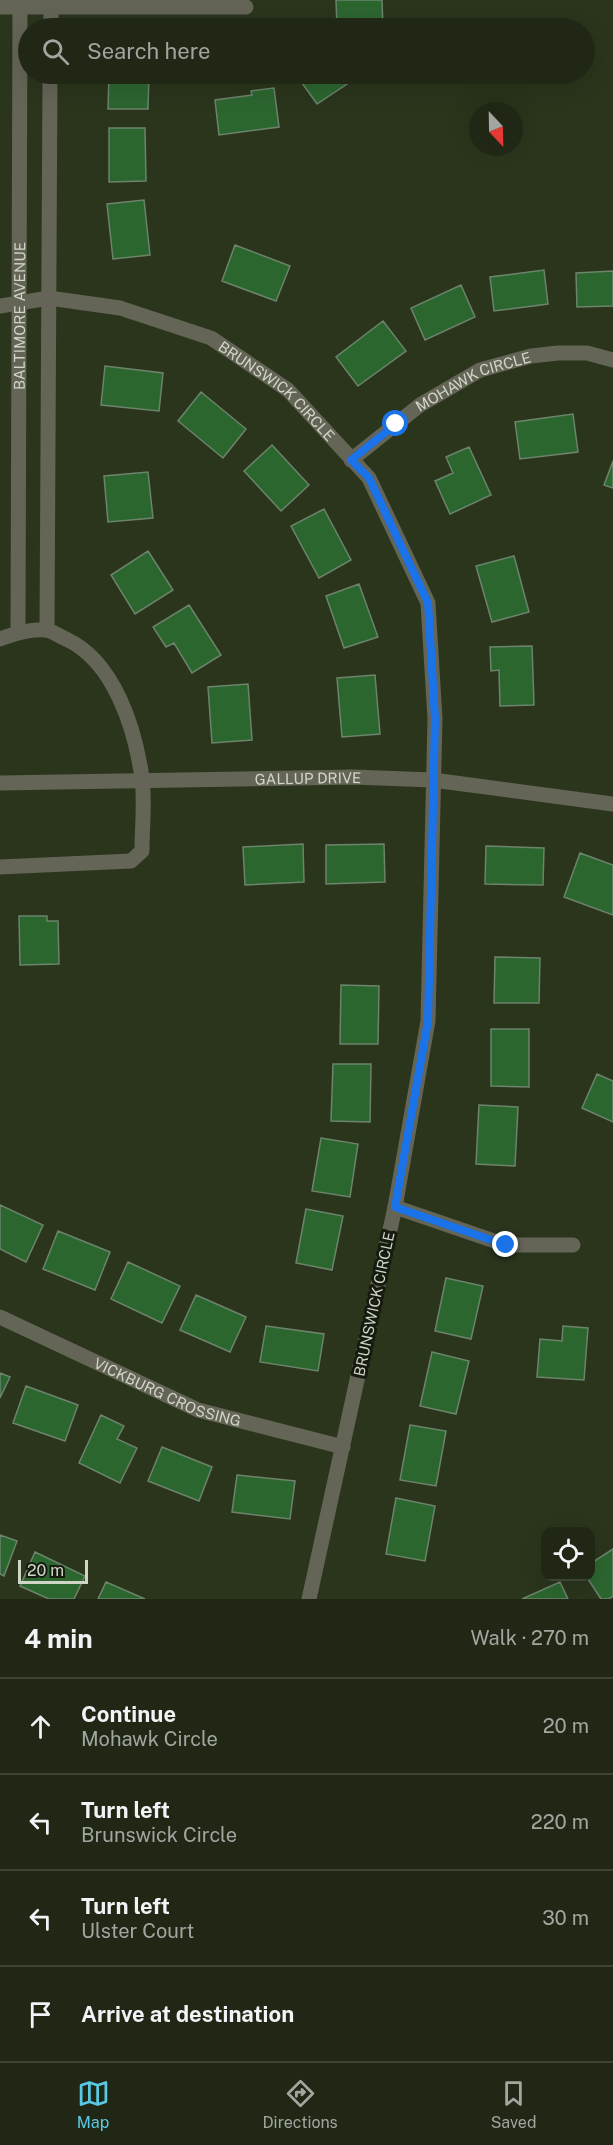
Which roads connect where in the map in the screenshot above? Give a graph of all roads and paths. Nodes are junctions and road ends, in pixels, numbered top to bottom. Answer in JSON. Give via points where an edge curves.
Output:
{"nodes":[{"id":1,"x":20,"y":4,"type":"edge"},
{"id":2,"x":51,"y":4,"type":"edge"},
{"id":3,"x":0,"y":7,"type":"edge"},
{"id":4,"x":246,"y":7,"type":"dead end"},
{"id":5,"x":20,"y":84,"type":"edge"},
{"id":6,"x":50,"y":84,"type":"edge"},
{"id":7,"x":49,"y":298,"type":"junction"},
{"id":8,"x":19,"y":304,"type":"junction"},
{"id":9,"x":0,"y":306,"type":"edge"},
{"id":10,"x":613,"y":360,"type":"edge"},
{"id":11,"x":351,"y":460,"type":"junction"},
{"id":12,"x":47,"y":630,"type":"junction"},
{"id":13,"x":18,"y":632,"type":"junction"},
{"id":14,"x":0,"y":639,"type":"edge"},
{"id":15,"x":433,"y":780,"type":"junction"},
{"id":16,"x":142,"y":781,"type":"junction"},
{"id":17,"x":0,"y":783,"type":"edge"},
{"id":18,"x":613,"y":804,"type":"edge"},
{"id":19,"x":0,"y":867,"type":"edge"},
{"id":20,"x":395,"y":1207,"type":"junction"},
{"id":21,"x":573,"y":1245,"type":"dead end"},
{"id":22,"x":0,"y":1317,"type":"edge"},
{"id":23,"x":343,"y":1447,"type":"junction"},
{"id":24,"x":309,"y":1599,"type":"edge"}],
"edges":[{"from":1,"to":2,"type":"street"},
{"from":1,"to":3,"type":"street"},
{"from":2,"to":4,"type":"street"},
{"from":5,"to":8,"type":"street","name":"BALTIMORE AVENUE"},
{"from":6,"to":7,"type":"street","name":"BALTIMORE AVENUE"},
{"from":7,"to":8,"type":"street","name":"BRUNSWICK CIRCLE"},
{"from":7,"to":11,"type":"street","name":"BRUNSWICK CIRCLE","via":[[120,308],[211,338],[288,390]]},
{"from":7,"to":12,"type":"street","name":"BALTIMORE AVENUE"},
{"from":8,"to":9,"type":"street","name":"BRUNSWICK CIRCLE"},
{"from":8,"to":13,"type":"street","name":"BALTIMORE AVENUE"},
{"from":10,"to":11,"type":"street","name":"MOHAWK CIRCLE","via":[[587,353],[558,353],[480,370],[420,405]]},
{"from":11,"to":15,"type":"street","name":"BRUNSWICK CIRCLE","via":[[369,478],[428,603],[435,719]]},
{"from":12,"to":13,"type":"street"},
{"from":12,"to":16,"type":"street","via":[[81,645],[122,702]]},
{"from":13,"to":14,"type":"street"},
{"from":15,"to":16,"type":"street","name":"GALLUP DRIVE","via":[[353,777]]},
{"from":15,"to":18,"type":"street","name":"GALLUP DRIVE"},
{"from":15,"to":20,"type":"street","name":"BRUNSWICK CIRCLE","via":[[428,1021]]},
{"from":16,"to":17,"type":"street","name":"GALLUP DRIVE"},
{"from":16,"to":19,"type":"street","via":[[142,851],[131,861]]},
{"from":20,"to":21,"type":"street","via":[[506,1245]]},
{"from":20,"to":23,"type":"street","name":"BRUNSWICK CIRCLE"},
{"from":22,"to":23,"type":"street","name":"VICKBURG CROSSING","via":[[198,1410]]},
{"from":23,"to":24,"type":"street","name":"BRUNSWICK CIRCLE"}]}
